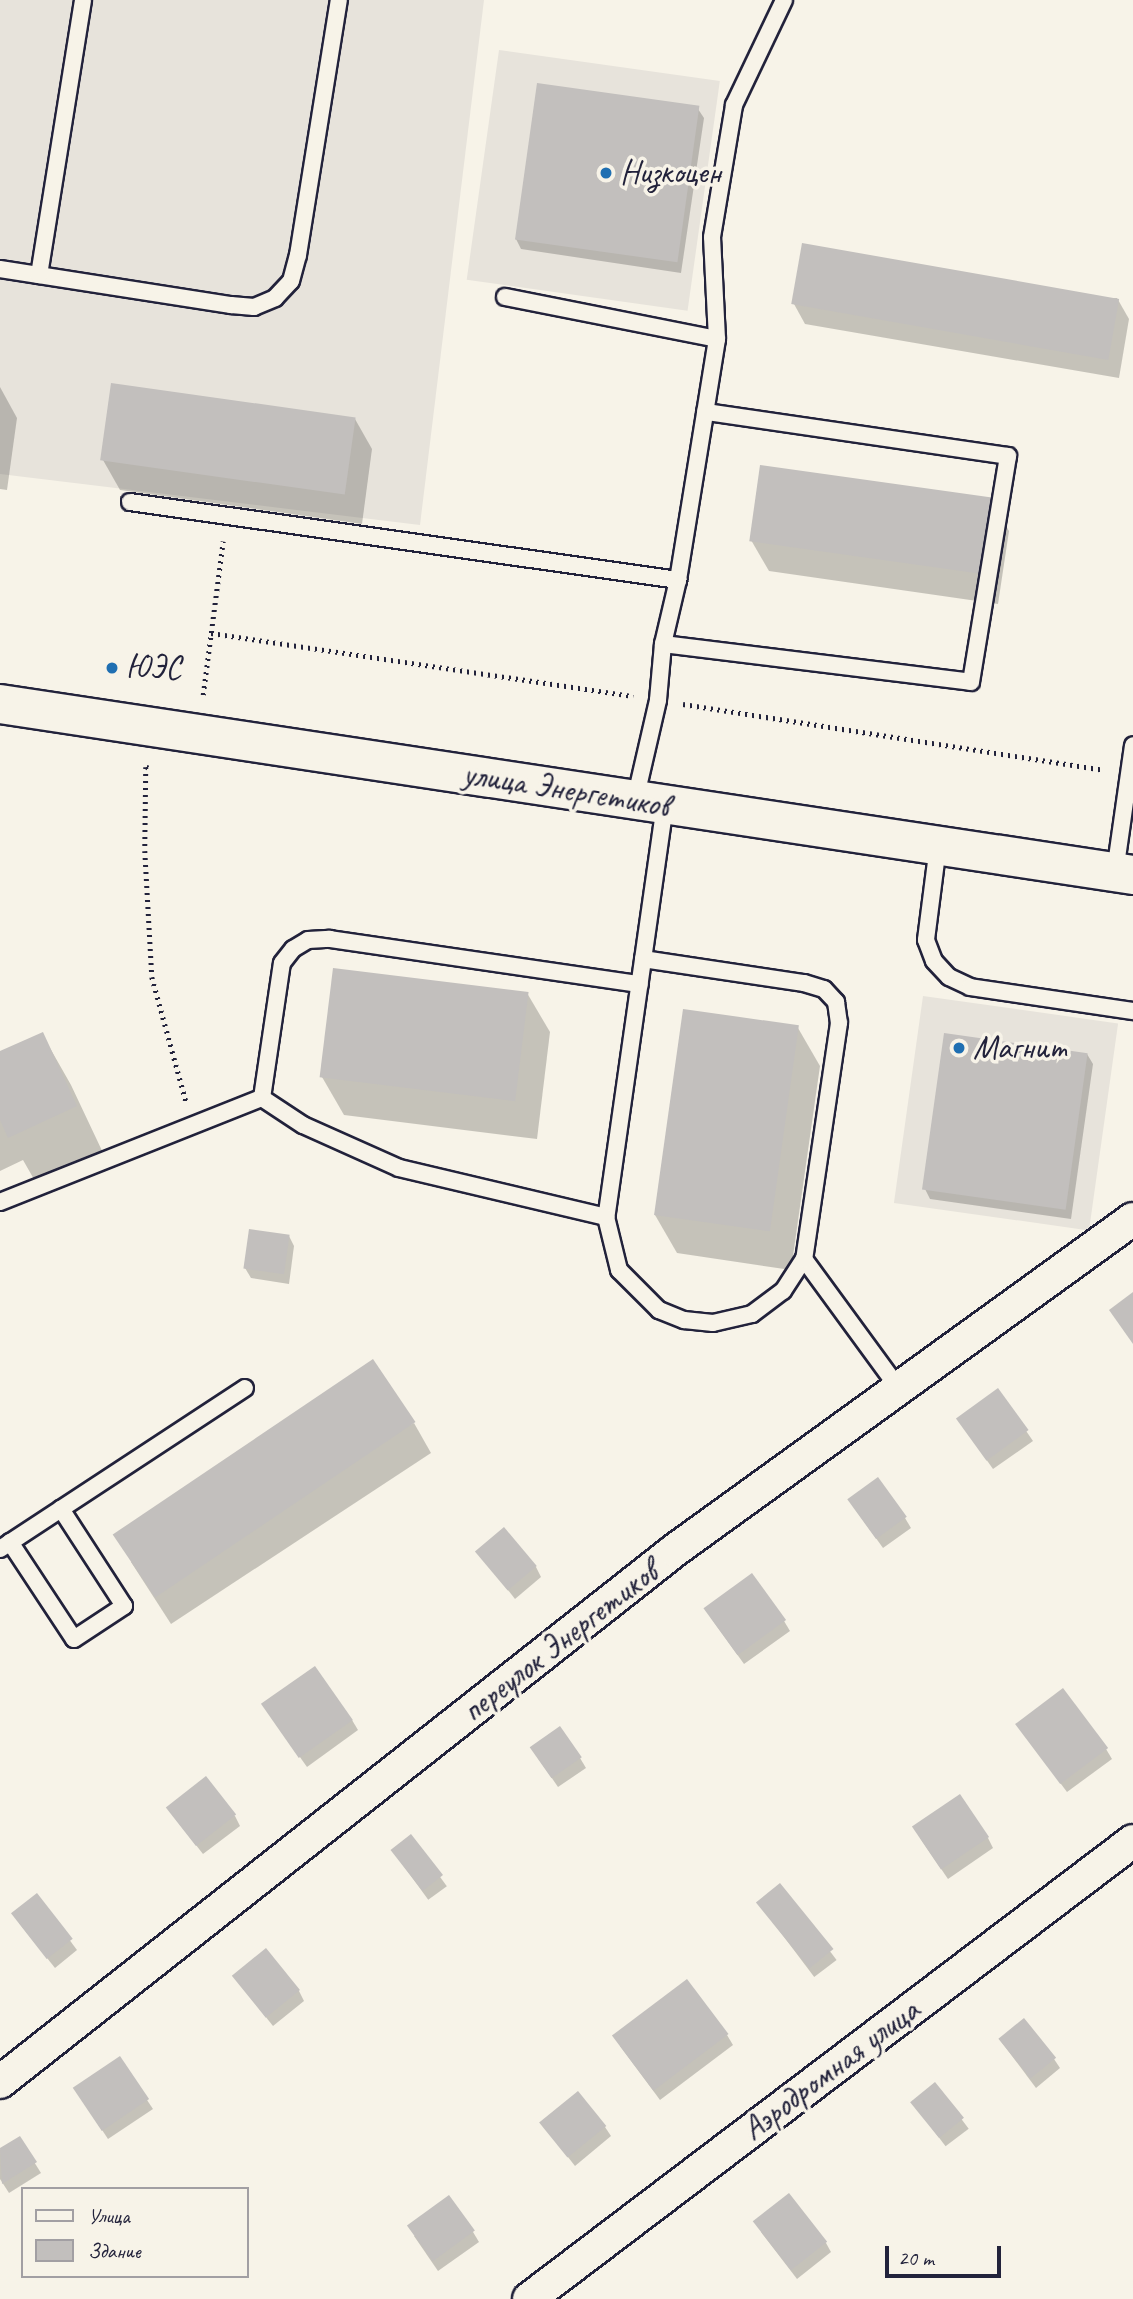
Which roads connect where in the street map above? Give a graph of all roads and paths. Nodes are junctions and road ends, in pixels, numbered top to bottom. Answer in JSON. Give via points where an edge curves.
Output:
{"nodes":[{"id":1,"x":83,"y":0,"type":"edge"},
{"id":2,"x":339,"y":0,"type":"edge"},
{"id":3,"x":784,"y":0,"type":"edge"},
{"id":4,"x":0,"y":269,"type":"edge"},
{"id":5,"x":39,"y":275,"type":"junction"},
{"id":6,"x":505,"y":297,"type":"dead end"},
{"id":7,"x":717,"y":339,"type":"junction"},
{"id":8,"x":705,"y":412,"type":"junction"},
{"id":9,"x":130,"y":502,"type":"dead end"},
{"id":10,"x":226,"y":516,"type":"junction"},
{"id":11,"x":678,"y":579,"type":"junction"},
{"id":12,"x":663,"y":644,"type":"junction"},
{"id":13,"x":0,"y":704,"type":"edge"},
{"id":14,"x":202,"y":706,"type":"dead end"},
{"id":15,"x":169,"y":730,"type":"junction"},
{"id":16,"x":1133,"y":745,"type":"edge"},
{"id":17,"x":650,"y":802,"type":"junction"},
{"id":18,"x":938,"y":846,"type":"junction"},
{"id":19,"x":1124,"y":874,"type":"edge"},
{"id":20,"x":643,"y":959,"type":"junction"},
{"id":21,"x":640,"y":984,"type":"junction"},
{"id":22,"x":1133,"y":1011,"type":"edge"},
{"id":23,"x":261,"y":1098,"type":"junction"},
{"id":24,"x":196,"y":1125,"type":"junction"},
{"id":25,"x":0,"y":1202,"type":"edge"},
{"id":26,"x":606,"y":1217,"type":"junction"},
{"id":27,"x":1133,"y":1219,"type":"edge"},
{"id":28,"x":804,"y":1259,"type":"junction"},
{"id":29,"x":244,"y":1388,"type":"dead end"},
{"id":30,"x":899,"y":1389,"type":"junction"},
{"id":31,"x":61,"y":1509,"type":"junction"},
{"id":32,"x":5,"y":1546,"type":"edge"},
{"id":33,"x":1133,"y":1841,"type":"edge"},
{"id":34,"x":0,"y":2082,"type":"edge"},
{"id":35,"x":529,"y":2299,"type":"edge"}],
"edges":[{"from":1,"to":5,"type":"lane"},
{"from":2,"to":5,"type":"lane","via":[[298,255],[292,281],[275,298],[254,307],[231,305]]},
{"from":3,"to":7,"type":"lane","via":[[734,105],[712,237]]},
{"from":4,"to":5,"type":"lane"},
{"from":6,"to":7,"type":"lane"},
{"from":7,"to":8,"type":"lane"},
{"from":8,"to":11,"type":"lane"},
{"from":8,"to":12,"type":"lane","via":[[1008,456],[971,682]]},
{"from":9,"to":10,"type":"lane"},
{"from":10,"to":11,"type":"lane"},
{"from":10,"to":14,"type":"path"},
{"from":11,"to":12,"type":"lane"},
{"from":12,"to":17,"type":"lane"},
{"from":13,"to":15,"type":"street","name":"улица Энергетиков"},
{"from":15,"to":17,"type":"street","name":"улица Энергетиков"},
{"from":15,"to":24,"type":"path","via":[[164,770],[146,767],[152,977]]},
{"from":16,"to":19,"type":"lane"},
{"from":17,"to":18,"type":"street","name":"улица Энергетиков"},
{"from":17,"to":20,"type":"lane"},
{"from":18,"to":19,"type":"street","name":"улица Энергетиков"},
{"from":18,"to":22,"type":"lane","via":[[926,940],[934,961],[949,977],[970,987]]},
{"from":20,"to":21,"type":"lane"},
{"from":20,"to":28,"type":"lane","via":[[804,983],[824,989],[835,1002],[839,1023]]},
{"from":21,"to":23,"type":"lane","via":[[330,939],[308,940],[293,948],[282,963]]},
{"from":21,"to":26,"type":"lane"},
{"from":23,"to":24,"type":"lane"},
{"from":23,"to":26,"type":"lane","via":[[303,1125],[399,1168]]},
{"from":24,"to":25,"type":"lane"},
{"from":26,"to":28,"type":"lane","via":[[619,1270],[659,1310],[684,1320],[713,1323],[752,1314],[783,1291]]},
{"from":27,"to":30,"type":"street","name":"переулок Энергетиков"},
{"from":28,"to":30,"type":"lane"},
{"from":29,"to":31,"type":"lane"},
{"from":30,"to":34,"type":"street","name":"переулок Энергетиков","via":[[675,1550]]},
{"from":31,"to":32,"type":"lane"},
{"from":31,"to":32,"type":"lane","via":[[124,1606],[94,1626],[74,1639]]},
{"from":33,"to":35,"type":"street","name":"Аэродромная улица"}]}
